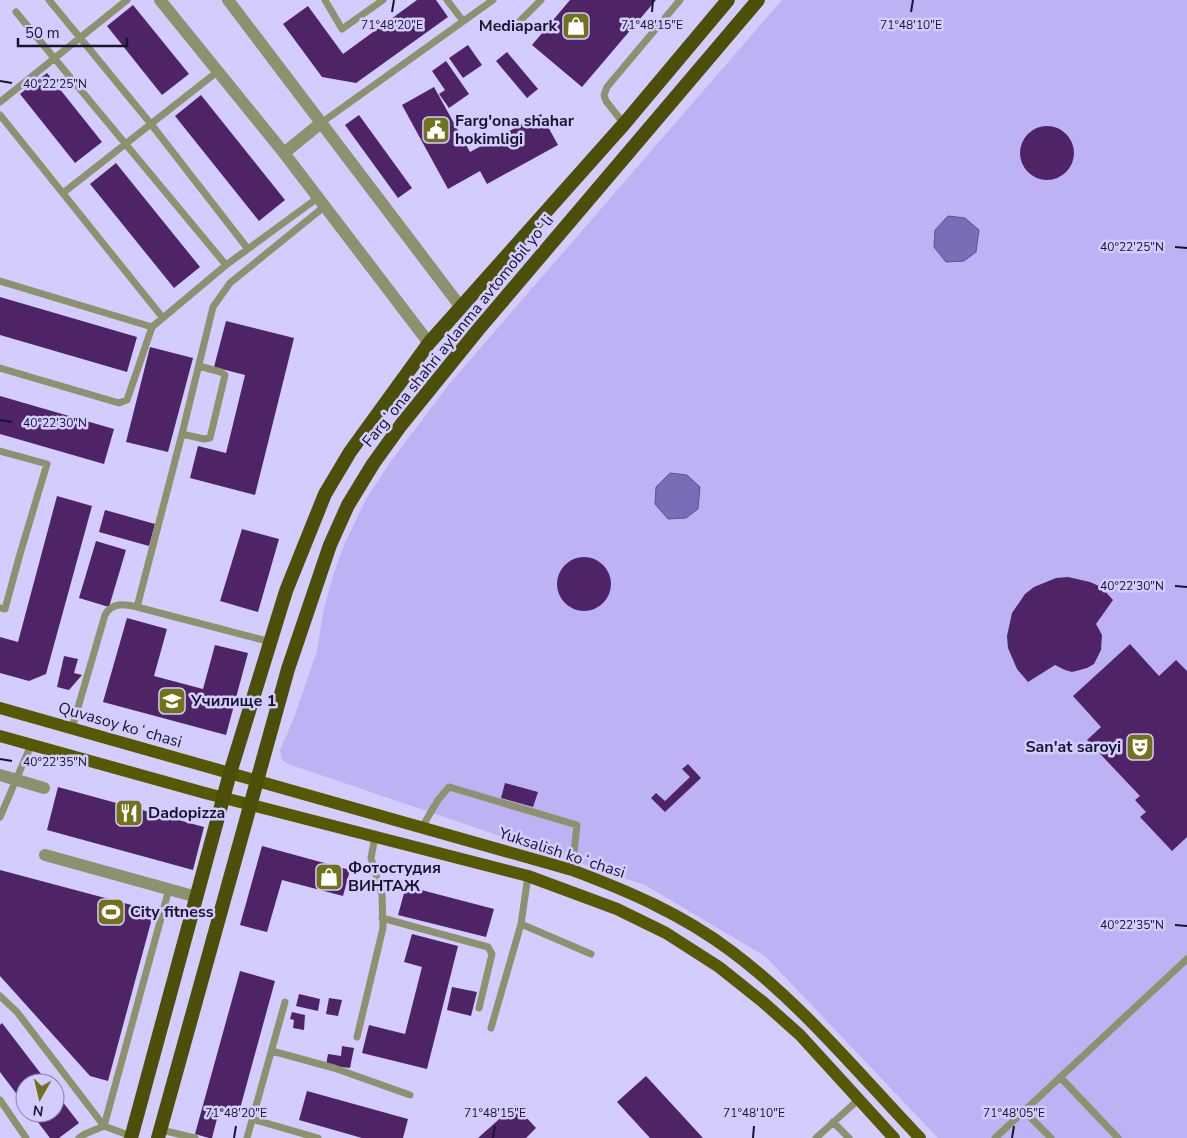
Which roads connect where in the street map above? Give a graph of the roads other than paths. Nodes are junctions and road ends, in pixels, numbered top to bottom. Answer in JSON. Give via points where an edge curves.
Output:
{"nodes":[{"id":1,"x":49,"y":0,"type":"edge"},
{"id":2,"x":127,"y":0,"type":"edge"},
{"id":3,"x":160,"y":0,"type":"edge"},
{"id":4,"x":228,"y":0,"type":"edge"},
{"id":5,"x":325,"y":0,"type":"edge"},
{"id":6,"x":383,"y":0,"type":"edge"},
{"id":7,"x":447,"y":0,"type":"edge"},
{"id":8,"x":493,"y":0,"type":"edge"},
{"id":9,"x":541,"y":0,"type":"edge"},
{"id":10,"x":680,"y":0,"type":"edge"},
{"id":11,"x":728,"y":0,"type":"edge"},
{"id":12,"x":758,"y":0,"type":"edge"},
{"id":13,"x":16,"y":12,"type":"dead end"},
{"id":14,"x":463,"y":21,"type":"junction"},
{"id":15,"x":520,"y":21,"type":"dead end"},
{"id":16,"x":79,"y":38,"type":"junction"},
{"id":17,"x":53,"y":58,"type":"junction"},
{"id":18,"x":217,"y":72,"type":"junction"},
{"id":19,"x":664,"y":77,"type":"junction"},
{"id":20,"x":680,"y":92,"type":"junction"},
{"id":21,"x":0,"y":102,"type":"edge"},
{"id":22,"x":0,"y":115,"type":"edge"},
{"id":23,"x":321,"y":123,"type":"junction"},
{"id":24,"x":151,"y":124,"type":"junction"},
{"id":25,"x":624,"y":124,"type":"junction"},
{"id":26,"x":126,"y":144,"type":"junction"},
{"id":27,"x":284,"y":153,"type":"junction"},
{"id":28,"x":63,"y":193,"type":"junction"},
{"id":29,"x":322,"y":202,"type":"junction"},
{"id":30,"x":248,"y":249,"type":"junction"},
{"id":31,"x":226,"y":266,"type":"junction"},
{"id":32,"x":0,"y":281,"type":"edge"},
{"id":33,"x":460,"y":306,"type":"junction"},
{"id":34,"x":163,"y":318,"type":"junction"},
{"id":35,"x":152,"y":327,"type":"junction"},
{"id":36,"x":429,"y":343,"type":"junction"},
{"id":37,"x":199,"y":366,"type":"junction"},
{"id":38,"x":0,"y":368,"type":"edge"},
{"id":39,"x":182,"y":434,"type":"junction"},
{"id":40,"x":0,"y":451,"type":"edge"},
{"id":41,"x":137,"y":607,"type":"junction"},
{"id":42,"x":0,"y":608,"type":"edge"},
{"id":43,"x":271,"y":642,"type":"junction"},
{"id":44,"x":0,"y":708,"type":"edge"},
{"id":45,"x":72,"y":728,"type":"junction"},
{"id":46,"x":0,"y":736,"type":"edge"},
{"id":47,"x":31,"y":745,"type":"junction"},
{"id":48,"x":230,"y":773,"type":"junction"},
{"id":49,"x":0,"y":775,"type":"edge"},
{"id":50,"x":16,"y":780,"type":"junction"},
{"id":51,"x":257,"y":780,"type":"junction"},
{"id":52,"x":44,"y":788,"type":"dead end"},
{"id":53,"x":223,"y":798,"type":"junction"},
{"id":54,"x":250,"y":805,"type":"junction"},
{"id":55,"x":0,"y":817,"type":"edge"},
{"id":56,"x":422,"y":827,"type":"junction"},
{"id":57,"x":375,"y":837,"type":"junction"},
{"id":58,"x":45,"y":855,"type":"dead end"},
{"id":59,"x":572,"y":870,"type":"junction"},
{"id":60,"x":528,"y":876,"type":"junction"},
{"id":61,"x":169,"y":889,"type":"junction"},
{"id":62,"x":197,"y":898,"type":"junction"},
{"id":63,"x":382,"y":918,"type":"junction"},
{"id":64,"x":521,"y":924,"type":"junction"},
{"id":65,"x":591,"y":954,"type":"dead end"},
{"id":66,"x":1187,"y":959,"type":"edge"},
{"id":67,"x":0,"y":996,"type":"edge"},
{"id":68,"x":285,"y":1002,"type":"dead end"},
{"id":69,"x":479,"y":1008,"type":"dead end"},
{"id":70,"x":492,"y":1028,"type":"dead end"},
{"id":71,"x":357,"y":1037,"type":"dead end"},
{"id":72,"x":272,"y":1051,"type":"junction"},
{"id":73,"x":1060,"y":1077,"type":"junction"},
{"id":74,"x":410,"y":1095,"type":"dead end"},
{"id":75,"x":859,"y":1099,"type":"junction"},
{"id":76,"x":0,"y":1100,"type":"edge"},
{"id":77,"x":1024,"y":1111,"type":"junction"},
{"id":78,"x":252,"y":1119,"type":"junction"},
{"id":79,"x":833,"y":1122,"type":"junction"},
{"id":80,"x":104,"y":1126,"type":"junction"},
{"id":81,"x":160,"y":1134,"type":"edge"},
{"id":82,"x":131,"y":1137,"type":"edge"},
{"id":83,"x":26,"y":1138,"type":"edge"},
{"id":84,"x":79,"y":1138,"type":"edge"},
{"id":85,"x":194,"y":1138,"type":"edge"},
{"id":86,"x":247,"y":1138,"type":"edge"},
{"id":87,"x":318,"y":1138,"type":"edge"},
{"id":88,"x":816,"y":1138,"type":"edge"},
{"id":89,"x":850,"y":1138,"type":"edge"},
{"id":90,"x":894,"y":1138,"type":"edge"},
{"id":91,"x":920,"y":1138,"type":"edge"},
{"id":92,"x":995,"y":1138,"type":"edge"},
{"id":93,"x":1051,"y":1138,"type":"edge"},
{"id":94,"x":1118,"y":1138,"type":"edge"}],
"edges":[{"from":1,"to":16,"type":"lane"},
{"from":2,"to":16,"type":"lane"},
{"from":3,"to":18,"type":"street"},
{"from":4,"to":23,"type":"street"},
{"from":5,"to":6,"type":"lane","via":[[342,29]]},
{"from":7,"to":14,"type":"lane"},
{"from":8,"to":14,"type":"lane"},
{"from":9,"to":15,"type":"lane"},
{"from":10,"to":25,"type":"lane","via":[[607,87],[606,101]]},
{"from":11,"to":19,"type":"highway","name":"Fargʻona shahri aylanma avtomobil yoʻli"},
{"from":12,"to":20,"type":"highway","name":"Fargʻona shahri aylanma avtomobil yoʻli"},
{"from":13,"to":17,"type":"lane"},
{"from":14,"to":23,"type":"lane"},
{"from":16,"to":17,"type":"lane"},
{"from":16,"to":24,"type":"lane"},
{"from":17,"to":21,"type":"lane"},
{"from":17,"to":26,"type":"lane"},
{"from":18,"to":24,"type":"lane"},
{"from":18,"to":27,"type":"street"},
{"from":19,"to":20,"type":"highway"},
{"from":19,"to":25,"type":"highway","name":"Fargʻona shahri aylanma avtomobil yoʻli"},
{"from":20,"to":51,"type":"highway","name":"Fargʻona shahri aylanma avtomobil yoʻli","via":[[477,331],[373,464],[348,505],[330,545],[288,670]]},
{"from":22,"to":28,"type":"lane"},
{"from":23,"to":27,"type":"street"},
{"from":23,"to":33,"type":"street"},
{"from":24,"to":26,"type":"lane"},
{"from":24,"to":30,"type":"lane"},
{"from":25,"to":33,"type":"highway","name":"Fargʻona shahri aylanma avtomobil yoʻli"},
{"from":26,"to":28,"type":"lane"},
{"from":26,"to":31,"type":"lane"},
{"from":27,"to":29,"type":"street"},
{"from":28,"to":34,"type":"lane"},
{"from":29,"to":30,"type":"lane"},
{"from":29,"to":36,"type":"street"},
{"from":29,"to":37,"type":"lane","via":[[230,283],[213,307]]},
{"from":30,"to":31,"type":"lane"},
{"from":31,"to":34,"type":"lane"},
{"from":32,"to":35,"type":"lane"},
{"from":33,"to":36,"type":"highway","name":"Fargʻona shahri aylanma avtomobil yoʻli"},
{"from":34,"to":35,"type":"lane"},
{"from":35,"to":38,"type":"lane","via":[[127,400],[119,403]]},
{"from":36,"to":43,"type":"highway","name":"Fargʻona shahri aylanma avtomobil yoʻli","via":[[350,452],[324,494],[286,591]]},
{"from":37,"to":39,"type":"lane"},
{"from":37,"to":39,"type":"lane","via":[[225,375],[210,438]]},
{"from":39,"to":41,"type":"lane"},
{"from":40,"to":42,"type":"lane","via":[[47,464],[5,609]]},
{"from":41,"to":43,"type":"lane"},
{"from":41,"to":45,"type":"lane","via":[[123,604],[107,610]]},
{"from":43,"to":48,"type":"highway","name":"Fargʻona shahri aylanma avtomobil yoʻli"},
{"from":44,"to":45,"type":"main road","name":"Quvasoy koʻchasi"},
{"from":45,"to":48,"type":"main road","name":"Quvasoy koʻchasi"},
{"from":46,"to":47,"type":"main road"},
{"from":47,"to":50,"type":"lane"},
{"from":47,"to":53,"type":"main road"},
{"from":48,"to":51,"type":"main road","name":"Yuksalish koʻchasi"},
{"from":48,"to":53,"type":"highway","name":"Fargʻona shahri aylanma avtomobil yoʻli"},
{"from":49,"to":50,"type":"street"},
{"from":50,"to":52,"type":"street"},
{"from":50,"to":55,"type":"lane"},
{"from":51,"to":54,"type":"highway","name":"Fargʻona shahri aylanma avtomobil yoʻli"},
{"from":51,"to":56,"type":"main road","name":"Yuksalish koʻchasi"},
{"from":53,"to":54,"type":"main road","name":"Yuksalish koʻchasi"},
{"from":53,"to":62,"type":"highway","name":"Fargʻona shahri aylanma avtomobil yoʻli"},
{"from":54,"to":57,"type":"main road","name":"Yuksalish koʻchasi"},
{"from":54,"to":81,"type":"highway","name":"Fargʻona shahri aylanma avtomobil yoʻli"},
{"from":56,"to":59,"type":"main road","name":"Yuksalish koʻchasi"},
{"from":56,"to":59,"type":"lane","via":[[449,787],[577,824]]},
{"from":57,"to":60,"type":"main road","name":"Yuksalish koʻchasi"},
{"from":57,"to":63,"type":"lane","via":[[371,858],[382,895]]},
{"from":58,"to":61,"type":"street"},
{"from":59,"to":91,"type":"main road","name":"Yuksalish koʻchasi","via":[[675,914],[730,950],[776,987]]},
{"from":60,"to":64,"type":"lane"},
{"from":60,"to":75,"type":"main road","name":"Yuksalish koʻchasi","via":[[616,909],[666,933],[719,967],[800,1035]]},
{"from":61,"to":62,"type":"street"},
{"from":61,"to":80,"type":"lane"},
{"from":62,"to":82,"type":"highway","name":"Fargʻona shahri aylanma avtomobil yoʻli"},
{"from":63,"to":69,"type":"lane","via":[[488,947],[492,954]]},
{"from":63,"to":71,"type":"lane","via":[[383,928]]},
{"from":64,"to":65,"type":"lane"},
{"from":64,"to":70,"type":"lane"},
{"from":66,"to":73,"type":"lane"},
{"from":67,"to":80,"type":"lane","via":[[17,1012]]},
{"from":68,"to":72,"type":"lane"},
{"from":72,"to":74,"type":"lane","via":[[334,1068]]},
{"from":72,"to":78,"type":"lane"},
{"from":73,"to":77,"type":"lane"},
{"from":73,"to":94,"type":"lane"},
{"from":75,"to":79,"type":"lane"},
{"from":75,"to":90,"type":"main road","name":"Yuksalish koʻchasi"},
{"from":76,"to":83,"type":"lane"},
{"from":77,"to":92,"type":"lane"},
{"from":77,"to":93,"type":"lane"},
{"from":78,"to":86,"type":"lane"},
{"from":78,"to":87,"type":"lane"},
{"from":79,"to":88,"type":"lane"},
{"from":79,"to":89,"type":"lane"},
{"from":80,"to":82,"type":"lane"},
{"from":80,"to":84,"type":"lane"},
{"from":81,"to":85,"type":"lane"}]}
